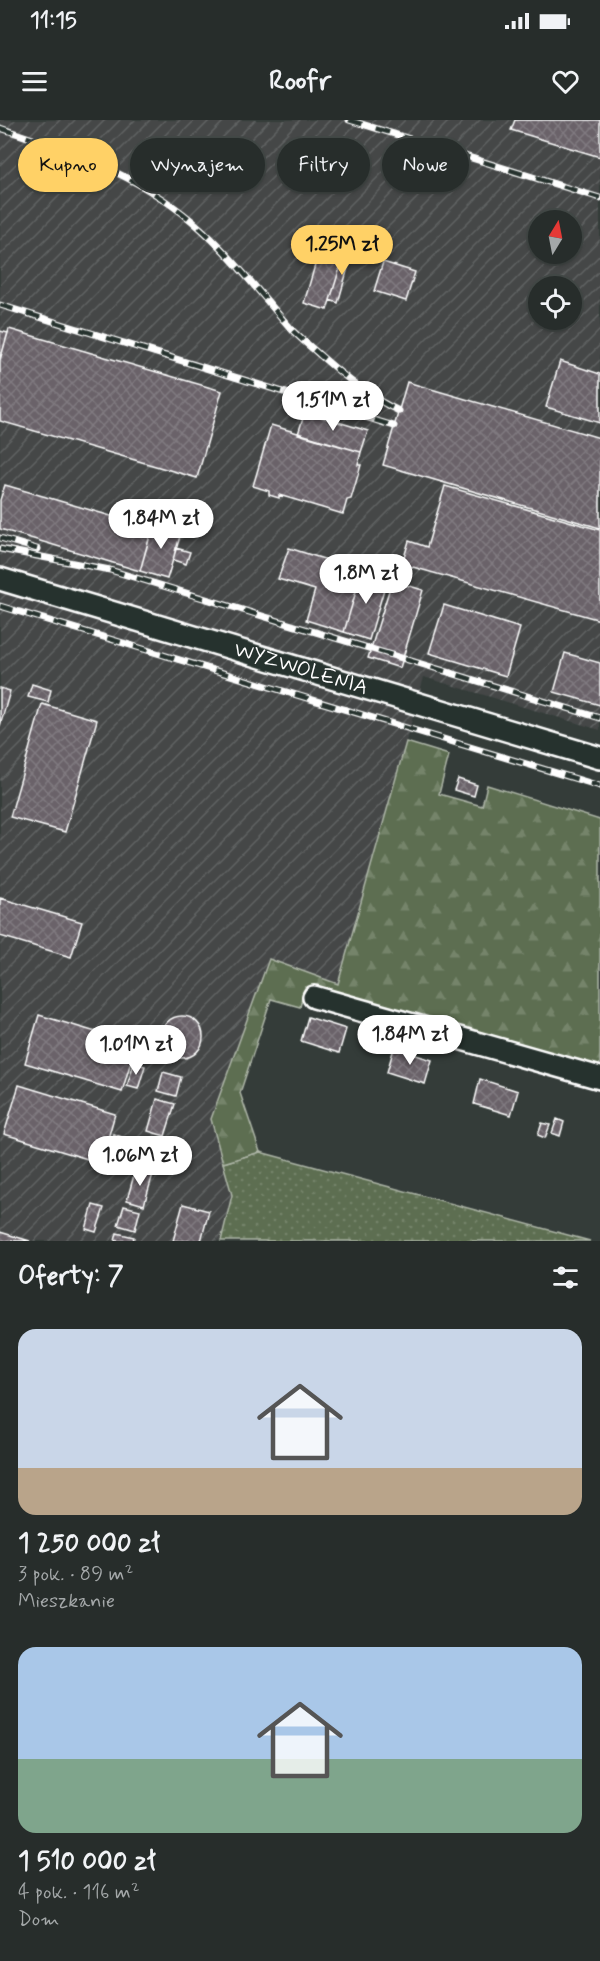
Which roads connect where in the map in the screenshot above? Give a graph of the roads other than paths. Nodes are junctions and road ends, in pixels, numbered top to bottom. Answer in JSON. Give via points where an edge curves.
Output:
{"nodes":[{"id":1,"x":0,"y":579,"type":"edge"},
{"id":2,"x":600,"y":758,"type":"edge"},
{"id":3,"x":314,"y":997,"type":"dead end"},
{"id":4,"x":600,"y":1078,"type":"edge"}],
"edges":[{"from":1,"to":2,"type":"street","name":"WYZWOLENIA"},
{"from":3,"to":4,"type":"street"}]}
